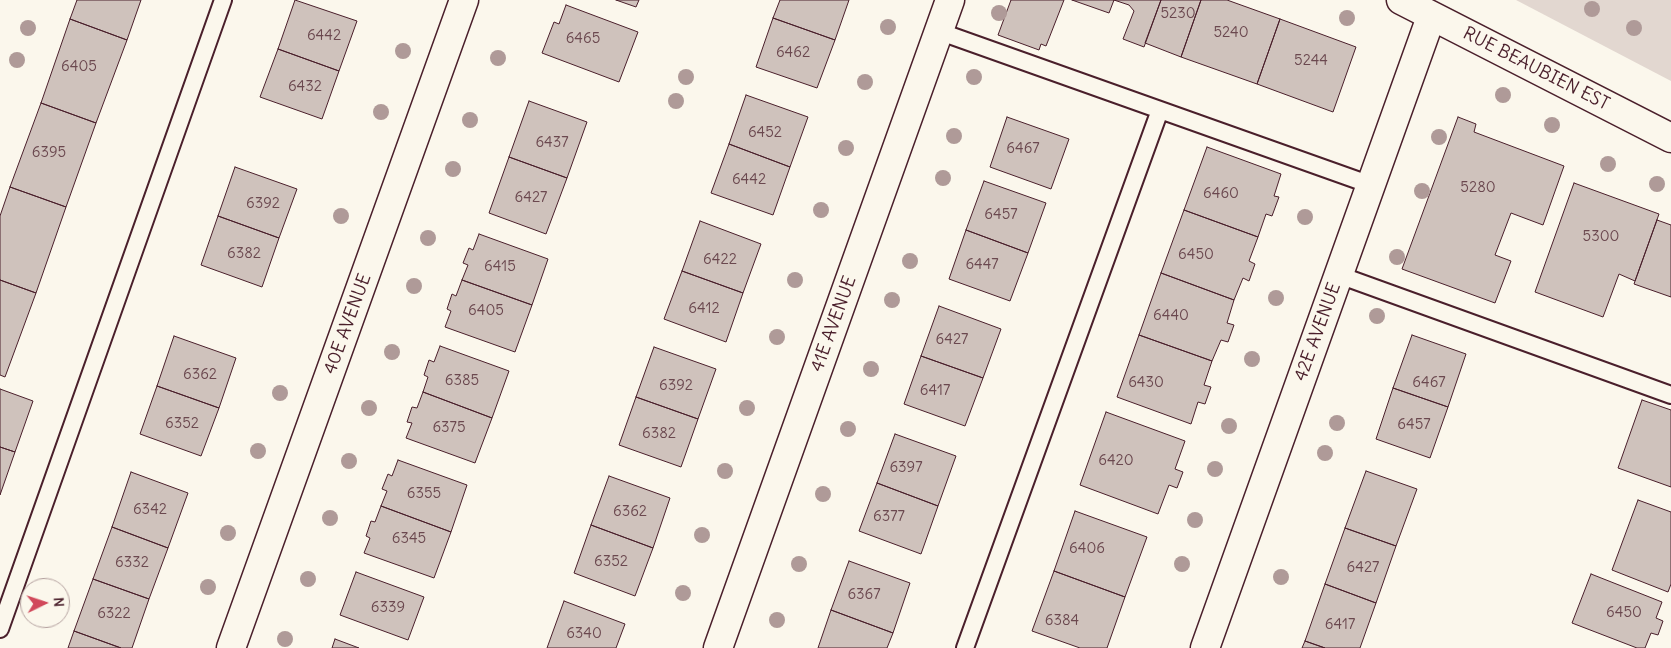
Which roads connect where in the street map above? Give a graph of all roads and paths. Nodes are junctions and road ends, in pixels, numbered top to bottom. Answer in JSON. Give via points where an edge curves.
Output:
{"nodes":[{"id":1,"x":223,"y":0,"type":"edge"},
{"id":2,"x":464,"y":0,"type":"edge"},
{"id":3,"x":950,"y":0,"type":"edge"},
{"id":4,"x":1401,"y":0,"type":"edge"},
{"id":5,"x":1432,"y":16,"type":"junction"},
{"id":6,"x":938,"y":31,"type":"junction"},
{"id":7,"x":1160,"y":110,"type":"junction"},
{"id":8,"x":1671,"y":138,"type":"edge"},
{"id":9,"x":1370,"y":185,"type":"junction"},
{"id":10,"x":1339,"y":275,"type":"junction"},
{"id":11,"x":1671,"y":395,"type":"edge"},
{"id":12,"x":0,"y":629,"type":"edge"},
{"id":13,"x":231,"y":648,"type":"edge"},
{"id":14,"x":718,"y":648,"type":"edge"},
{"id":15,"x":965,"y":648,"type":"edge"},
{"id":16,"x":1205,"y":648,"type":"edge"}],
"edges":[{"from":1,"to":12,"type":"lane"},
{"from":2,"to":13,"type":"street","name":"40E AVENUE"},
{"from":3,"to":6,"type":"street","name":"41E AVENUE"},
{"from":4,"to":5,"type":"street","name":"RUE BEAUBIEN EST"},
{"from":5,"to":8,"type":"street","name":"RUE BEAUBIEN EST"},
{"from":5,"to":9,"type":"street","name":"42E AVENUE"},
{"from":6,"to":7,"type":"lane"},
{"from":6,"to":14,"type":"street","name":"41E AVENUE"},
{"from":7,"to":9,"type":"lane"},
{"from":7,"to":15,"type":"lane"},
{"from":9,"to":10,"type":"street","name":"42E AVENUE"},
{"from":10,"to":11,"type":"lane"},
{"from":10,"to":16,"type":"street","name":"42E AVENUE"}]}
